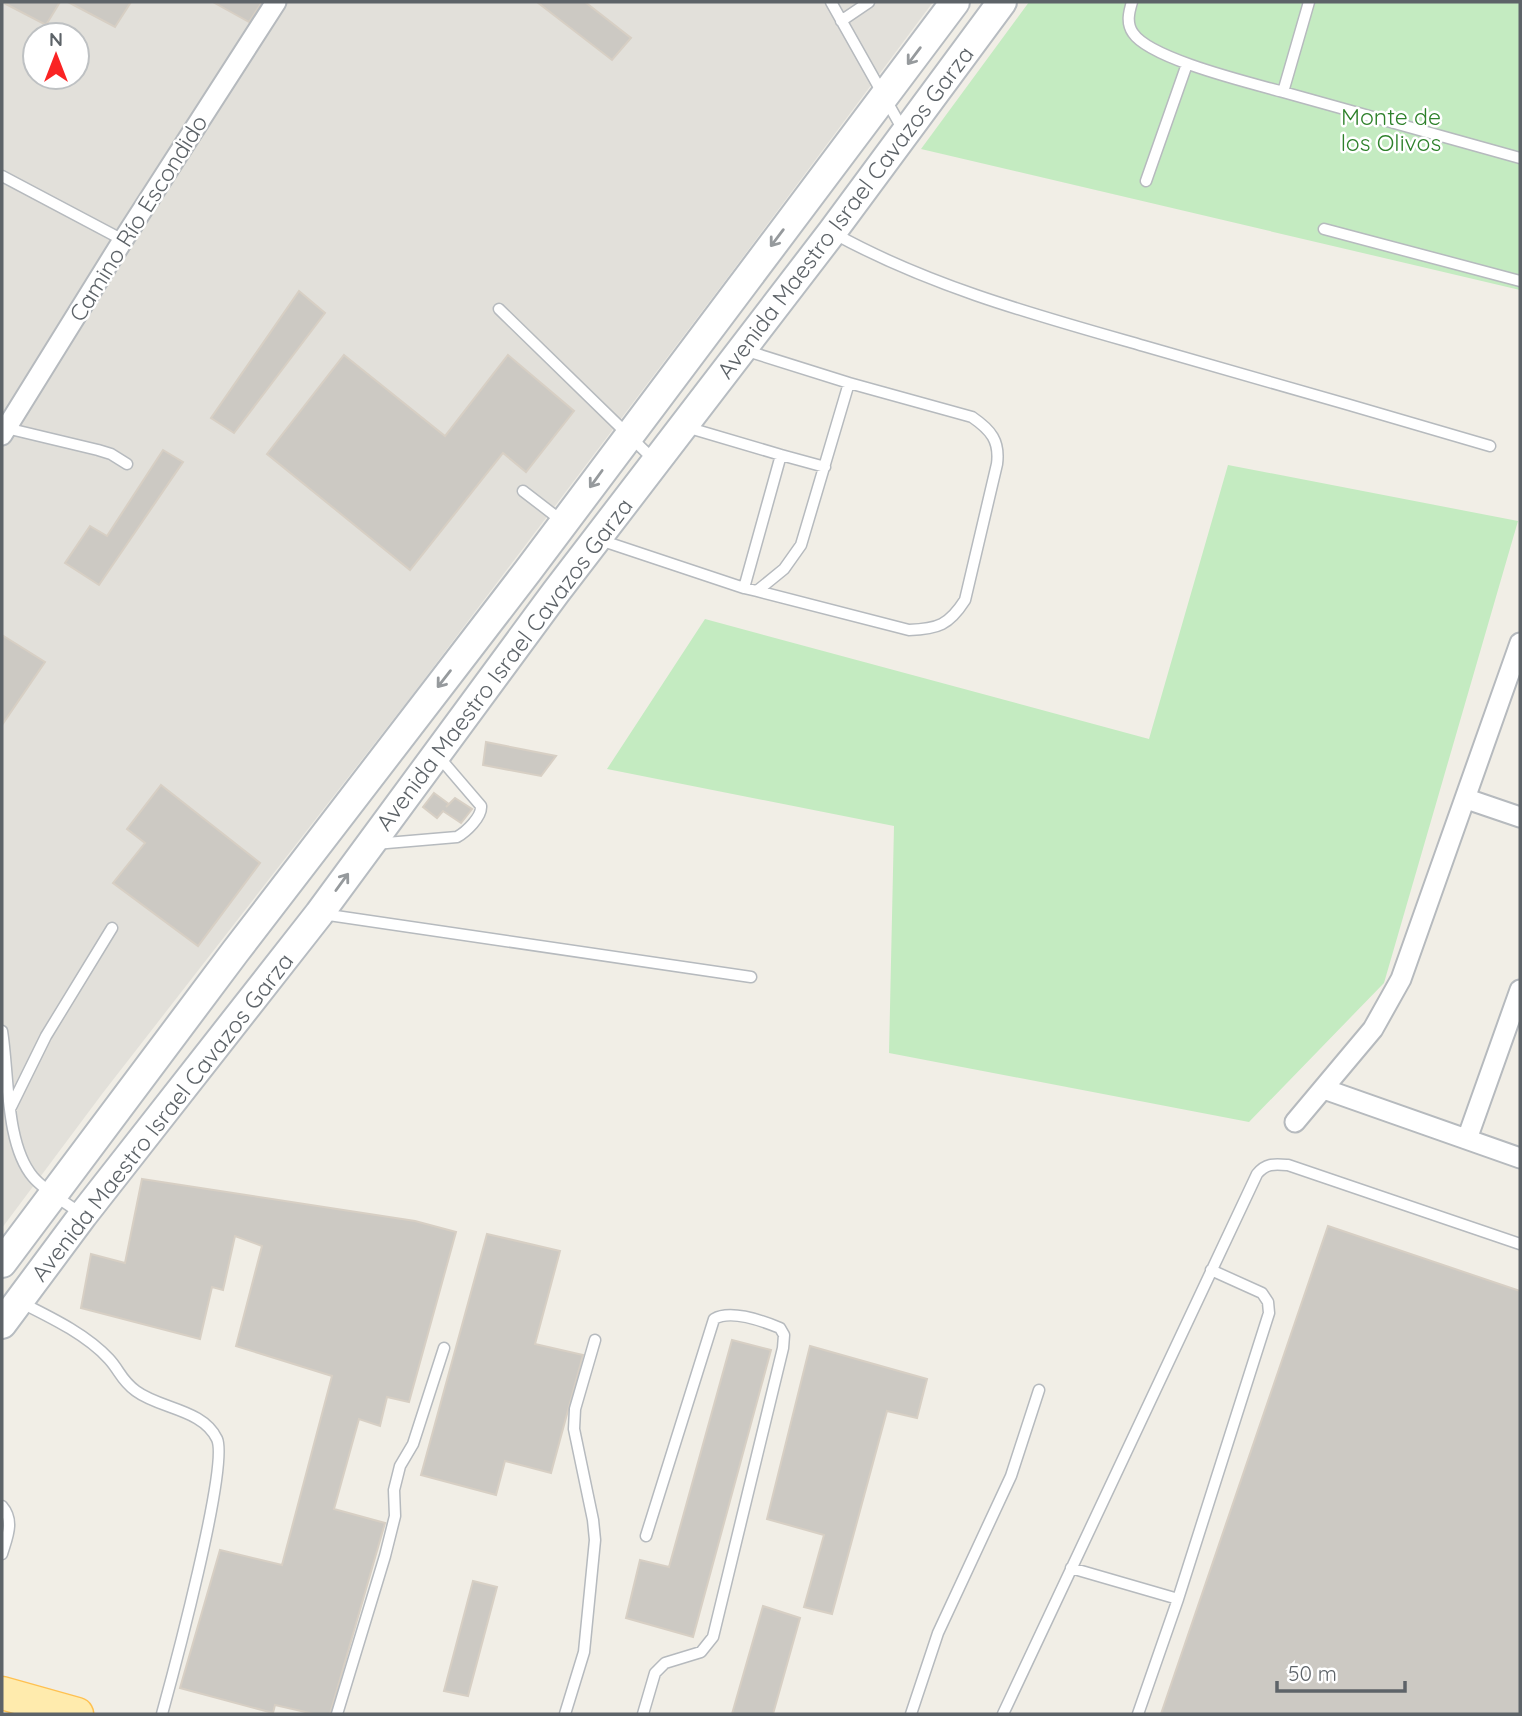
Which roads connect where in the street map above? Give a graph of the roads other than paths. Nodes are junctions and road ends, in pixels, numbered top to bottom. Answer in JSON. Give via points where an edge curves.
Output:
{"nodes":[{"id":1,"x":276,"y":2,"type":"edge"},
{"id":2,"x":831,"y":2,"type":"edge"},
{"id":3,"x":869,"y":2,"type":"edge"},
{"id":4,"x":955,"y":2,"type":"edge"},
{"id":5,"x":1002,"y":2,"type":"edge"},
{"id":6,"x":1132,"y":2,"type":"edge"},
{"id":7,"x":1308,"y":2,"type":"edge"},
{"id":8,"x":841,"y":21,"type":"junction"},
{"id":9,"x":1187,"y":64,"type":"junction"},
{"id":10,"x":1283,"y":92,"type":"junction"},
{"id":11,"x":883,"y":96,"type":"junction"},
{"id":12,"x":905,"y":134,"type":"junction"},
{"id":13,"x":1520,"y":158,"type":"edge"},
{"id":14,"x":2,"y":176,"type":"edge"},
{"id":15,"x":1146,"y":181,"type":"dead end"},
{"id":16,"x":1324,"y":229,"type":"dead end"},
{"id":17,"x":831,"y":232,"type":"junction"},
{"id":18,"x":123,"y":240,"type":"junction"},
{"id":19,"x":1520,"y":281,"type":"edge"},
{"id":20,"x":499,"y":309,"type":"dead end"},
{"id":21,"x":741,"y":349,"type":"junction"},
{"id":22,"x":849,"y":383,"type":"junction"},
{"id":23,"x":683,"y":426,"type":"junction"},
{"id":24,"x":4,"y":432,"type":"edge"},
{"id":25,"x":628,"y":436,"type":"junction"},
{"id":26,"x":1490,"y":446,"type":"dead end"},
{"id":27,"x":781,"y":455,"type":"junction"},
{"id":28,"x":656,"y":462,"type":"junction"},
{"id":29,"x":127,"y":464,"type":"dead end"},
{"id":30,"x":825,"y":467,"type":"junction"},
{"id":31,"x":523,"y":491,"type":"dead end"},
{"id":32,"x":564,"y":522,"type":"junction"},
{"id":33,"x":597,"y":539,"type":"junction"},
{"id":34,"x":527,"y":572,"type":"junction"},
{"id":35,"x":744,"y":587,"type":"junction"},
{"id":36,"x":757,"y":591,"type":"junction"},
{"id":37,"x":556,"y":592,"type":"junction"},
{"id":38,"x":1520,"y":643,"type":"edge"},
{"id":39,"x":466,"y":651,"type":"junction"},
{"id":40,"x":497,"y":674,"type":"junction"},
{"id":41,"x":436,"y":754,"type":"junction"},
{"id":42,"x":1467,"y":799,"type":"junction"},
{"id":43,"x":1520,"y":817,"type":"edge"},
{"id":44,"x":368,"y":845,"type":"junction"},
{"id":45,"x":318,"y":914,"type":"junction"},
{"id":46,"x":112,"y":928,"type":"dead end"},
{"id":47,"x":751,"y":977,"type":"dead end"},
{"id":48,"x":1520,"y":990,"type":"edge"},
{"id":49,"x":2,"y":1031,"type":"edge"},
{"id":50,"x":1512,"y":1042,"type":"edge"},
{"id":51,"x":1324,"y":1089,"type":"junction"},
{"id":52,"x":10,"y":1108,"type":"junction"},
{"id":53,"x":2,"y":1120,"type":"edge"},
{"id":54,"x":1295,"y":1122,"type":"dead end"},
{"id":55,"x":13,"y":1124,"type":"junction"},
{"id":56,"x":1466,"y":1139,"type":"junction"},
{"id":57,"x":1520,"y":1158,"type":"edge"},
{"id":58,"x":54,"y":1194,"type":"junction"},
{"id":59,"x":83,"y":1215,"type":"junction"},
{"id":60,"x":1520,"y":1244,"type":"edge"},
{"id":61,"x":2,"y":1263,"type":"edge"},
{"id":62,"x":1211,"y":1270,"type":"junction"},
{"id":63,"x":20,"y":1301,"type":"junction"},
{"id":64,"x":2,"y":1324,"type":"edge"},
{"id":65,"x":595,"y":1340,"type":"dead end"},
{"id":66,"x":444,"y":1348,"type":"dead end"},
{"id":67,"x":1039,"y":1390,"type":"dead end"},
{"id":68,"x":2,"y":1506,"type":"edge"},
{"id":69,"x":646,"y":1536,"type":"dead end"},
{"id":70,"x":2,"y":1554,"type":"edge"},
{"id":71,"x":1071,"y":1568,"type":"junction"},
{"id":72,"x":1178,"y":1600,"type":"junction"},
{"id":73,"x":2,"y":1693,"type":"edge"},
{"id":74,"x":77,"y":1714,"type":"edge"},
{"id":75,"x":162,"y":1714,"type":"edge"},
{"id":76,"x":337,"y":1714,"type":"edge"},
{"id":77,"x":565,"y":1714,"type":"edge"},
{"id":78,"x":643,"y":1714,"type":"edge"},
{"id":79,"x":911,"y":1714,"type":"edge"},
{"id":80,"x":1003,"y":1714,"type":"edge"},
{"id":81,"x":1138,"y":1714,"type":"edge"}],
"edges":[{"from":1,"to":18,"type":"street","name":"Camino Río Escondido"},
{"from":2,"to":8,"type":"lane"},
{"from":3,"to":8,"type":"lane"},
{"from":4,"to":11,"type":"main road","name":"Avenida Maestro Israel Cavazos Garza","one_way":true},
{"from":5,"to":12,"type":"main road","name":"Avenida Maestro Israel Cavazos Garza"},
{"from":6,"to":9,"type":"lane","via":[[1129,23],[1135,36]]},
{"from":7,"to":10,"type":"lane"},
{"from":8,"to":11,"type":"lane"},
{"from":9,"to":10,"type":"lane"},
{"from":9,"to":15,"type":"lane"},
{"from":10,"to":13,"type":"lane"},
{"from":11,"to":12,"type":"lane"},
{"from":11,"to":25,"type":"main road","name":"Avenida Maestro Israel Cavazos Garza","one_way":true},
{"from":12,"to":17,"type":"main road","name":"Avenida Maestro Israel Cavazos Garza"},
{"from":14,"to":18,"type":"lane"},
{"from":16,"to":19,"type":"lane"},
{"from":17,"to":21,"type":"main road","name":"Avenida Maestro Israel Cavazos Garza"},
{"from":17,"to":26,"type":"lane","via":[[886,259],[1004,304]]},
{"from":18,"to":24,"type":"street","name":"Camino Río Escondido"},
{"from":20,"to":25,"type":"lane"},
{"from":21,"to":22,"type":"lane"},
{"from":21,"to":23,"type":"main road","name":"Avenida Maestro Israel Cavazos Garza"},
{"from":22,"to":30,"type":"lane"},
{"from":22,"to":36,"type":"lane","via":[[972,417],[995,437],[997,464],[965,600],[944,624],[909,630]]},
{"from":23,"to":27,"type":"lane"},
{"from":23,"to":28,"type":"main road","name":"Avenida Maestro Israel Cavazos Garza"},
{"from":24,"to":29,"type":"lane","via":[[98,450]]},
{"from":25,"to":28,"type":"lane"},
{"from":25,"to":32,"type":"main road","name":"Avenida Maestro Israel Cavazos Garza","one_way":true},
{"from":27,"to":30,"type":"lane"},
{"from":27,"to":35,"type":"lane"},
{"from":28,"to":33,"type":"main road","name":"Avenida Maestro Israel Cavazos Garza"},
{"from":30,"to":36,"type":"lane","via":[[801,545],[784,569]]},
{"from":31,"to":32,"type":"lane"},
{"from":32,"to":34,"type":"main road","name":"Avenida Maestro Israel Cavazos Garza"},
{"from":33,"to":35,"type":"lane"},
{"from":33,"to":37,"type":"main road","name":"Avenida Maestro Israel Cavazos Garza"},
{"from":34,"to":37,"type":"main road"},
{"from":34,"to":39,"type":"main road","name":"Avenida Maestro Israel Cavazos Garza"},
{"from":35,"to":36,"type":"lane"},
{"from":37,"to":40,"type":"main road","name":"Avenida Maestro Israel Cavazos Garza"},
{"from":38,"to":42,"type":"street"},
{"from":39,"to":40,"type":"main road"},
{"from":39,"to":58,"type":"main road","name":"Avenida Maestro Israel Cavazos Garza","one_way":true},
{"from":40,"to":41,"type":"main road","name":"Avenida Maestro Israel Cavazos Garza"},
{"from":41,"to":44,"type":"main road","name":"Avenida Maestro Israel Cavazos Garza"},
{"from":41,"to":44,"type":"lane","via":[[481,806],[480,814],[461,836]]},
{"from":42,"to":43,"type":"street"},
{"from":42,"to":51,"type":"street","via":[[1395,991],[1373,1029]]},
{"from":45,"to":44,"type":"main road","name":"Avenida Maestro Israel Cavazos Garza","one_way":true},
{"from":45,"to":47,"type":"lane"},
{"from":45,"to":59,"type":"main road","name":"Avenida Maestro Israel Cavazos Garza"},
{"from":46,"to":52,"type":"lane","via":[[46,1037]]},
{"from":48,"to":50,"type":"street"},
{"from":49,"to":52,"type":"lane"},
{"from":50,"to":56,"type":"street"},
{"from":51,"to":54,"type":"street"},
{"from":51,"to":56,"type":"street"},
{"from":52,"to":55,"type":"lane"},
{"from":53,"to":55,"type":"lane"},
{"from":55,"to":58,"type":"lane","via":[[21,1156],[33,1177]]},
{"from":56,"to":57,"type":"street"},
{"from":58,"to":59,"type":"lane"},
{"from":58,"to":61,"type":"main road","name":"Avenida Maestro Israel Cavazos Garza"},
{"from":59,"to":63,"type":"main road","name":"Avenida Maestro Israel Cavazos Garza"},
{"from":60,"to":62,"type":"lane","via":[[1274,1164],[1257,1174]]},
{"from":62,"to":71,"type":"lane"},
{"from":62,"to":72,"type":"lane","via":[[1262,1293],[1269,1313]]},
{"from":63,"to":64,"type":"main road","name":"Avenida Maestro Israel Cavazos Garza"},
{"from":63,"to":75,"type":"lane","via":[[93,1345],[111,1361],[121,1380],[139,1393],[193,1417],[217,1440],[220,1459],[205,1536]]},
{"from":65,"to":77,"type":"lane","via":[[575,1409],[574,1429],[595,1540],[584,1652]]},
{"from":66,"to":76,"type":"lane","via":[[413,1444],[400,1466],[385,1556]]},
{"from":67,"to":79,"type":"lane","via":[[1011,1476],[938,1633]]},
{"from":68,"to":70,"type":"lane","via":[[9,1519],[9,1533]]},
{"from":69,"to":78,"type":"lane","via":[[714,1319],[732,1315],[780,1328],[783,1348],[713,1637],[701,1652],[665,1663],[655,1673]]},
{"from":71,"to":72,"type":"lane"},
{"from":71,"to":80,"type":"lane"},
{"from":72,"to":81,"type":"lane"},
{"from":73,"to":74,"type":"main road"}]}
